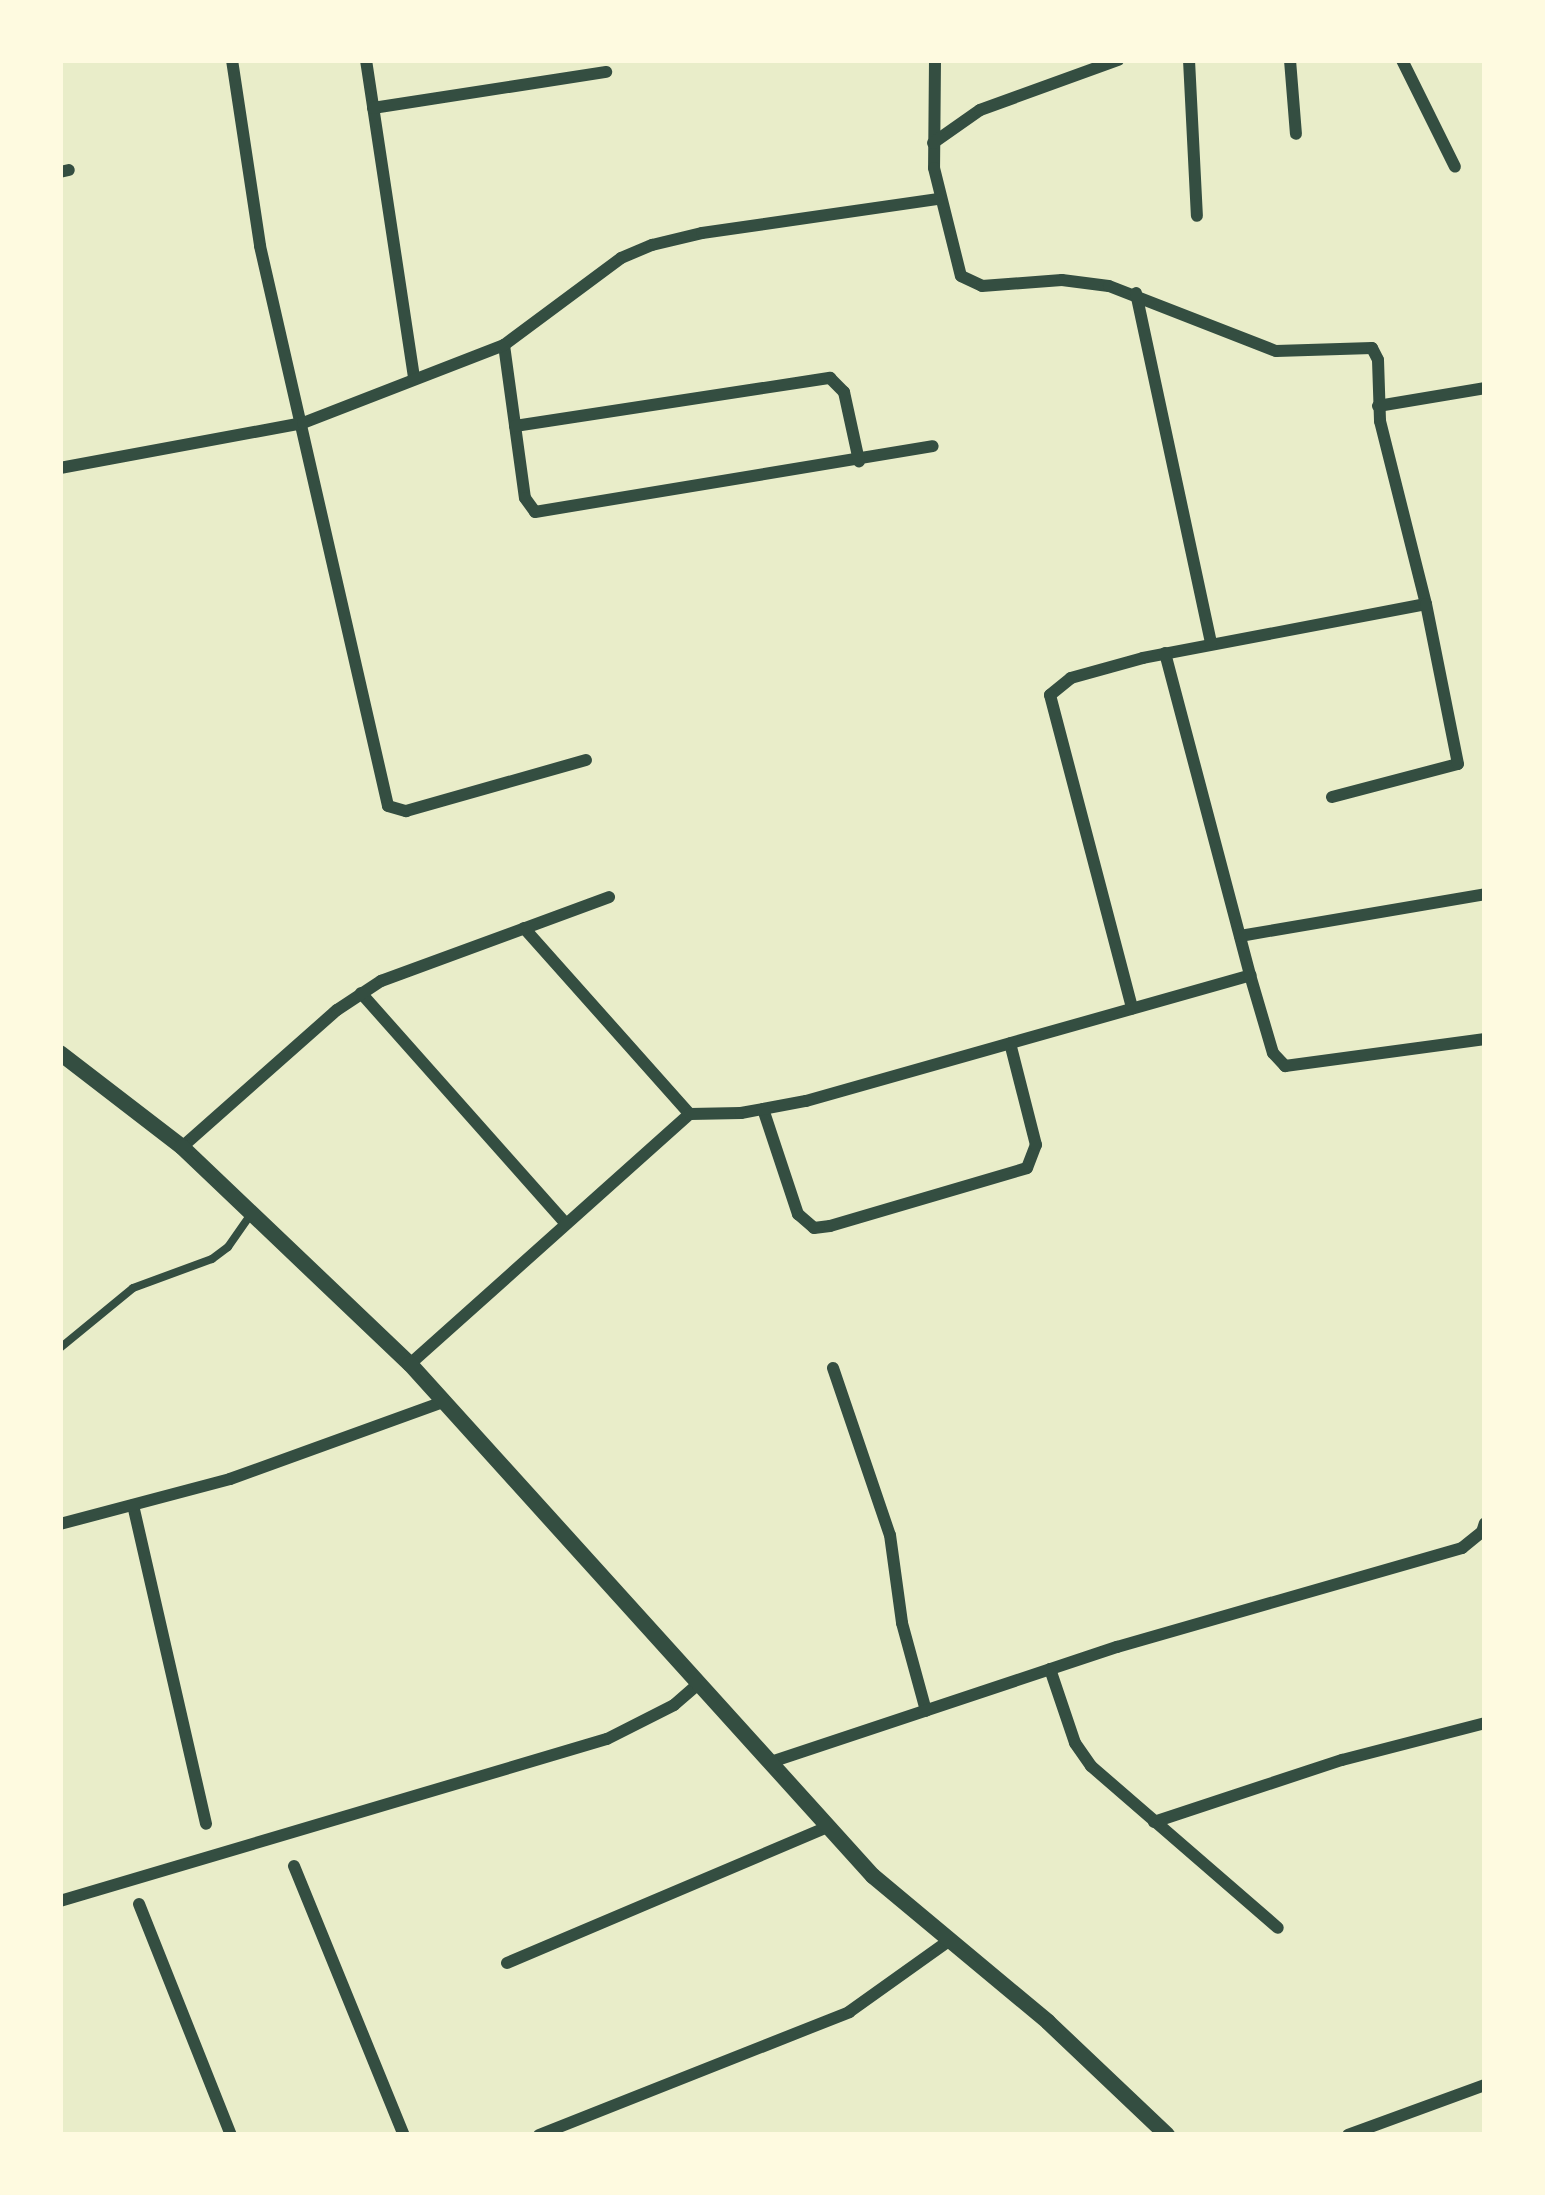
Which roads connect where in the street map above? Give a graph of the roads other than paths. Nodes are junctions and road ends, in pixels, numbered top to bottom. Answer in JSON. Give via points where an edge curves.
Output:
{"nodes":[{"id":1,"x":232,"y":60,"type":"edge"},
{"id":2,"x":366,"y":60,"type":"edge"},
{"id":3,"x":935,"y":60,"type":"edge"},
{"id":4,"x":1118,"y":60,"type":"edge"},
{"id":5,"x":1190,"y":60,"type":"edge"},
{"id":6,"x":1290,"y":60,"type":"edge"},
{"id":7,"x":1402,"y":60,"type":"edge"},
{"id":8,"x":606,"y":71,"type":"dead end"},
{"id":9,"x":374,"y":108,"type":"junction"},
{"id":10,"x":1296,"y":134,"type":"dead end"},
{"id":11,"x":933,"y":143,"type":"junction"},
{"id":12,"x":1455,"y":167,"type":"dead end"},
{"id":13,"x":939,"y":199,"type":"junction"},
{"id":14,"x":1197,"y":216,"type":"dead end"},
{"id":15,"x":1136,"y":293,"type":"junction"},
{"id":16,"x":504,"y":345,"type":"junction"},
{"id":17,"x":414,"y":376,"type":"junction"},
{"id":18,"x":1485,"y":388,"type":"edge"},
{"id":19,"x":1378,"y":406,"type":"junction"},
{"id":20,"x":303,"y":422,"type":"junction"},
{"id":21,"x":515,"y":426,"type":"junction"},
{"id":22,"x":933,"y":446,"type":"dead end"},
{"id":23,"x":859,"y":461,"type":"junction"},
{"id":24,"x":60,"y":468,"type":"edge"},
{"id":25,"x":1426,"y":604,"type":"junction"},
{"id":26,"x":1211,"y":643,"type":"junction"},
{"id":27,"x":1165,"y":653,"type":"junction"},
{"id":28,"x":586,"y":760,"type":"dead end"},
{"id":29,"x":1332,"y":797,"type":"dead end"},
{"id":30,"x":1485,"y":894,"type":"edge"},
{"id":31,"x":609,"y":897,"type":"dead end"},
{"id":32,"x":524,"y":928,"type":"junction"},
{"id":33,"x":1240,"y":936,"type":"junction"},
{"id":34,"x":1250,"y":975,"type":"junction"},
{"id":35,"x":361,"y":994,"type":"junction"},
{"id":36,"x":1132,"y":1008,"type":"junction"},
{"id":37,"x":1485,"y":1039,"type":"edge"},
{"id":38,"x":1010,"y":1043,"type":"junction"},
{"id":39,"x":60,"y":1053,"type":"edge"},
{"id":40,"x":763,"y":1109,"type":"junction"},
{"id":41,"x":690,"y":1114,"type":"junction"},
{"id":42,"x":182,"y":1147,"type":"junction"},
{"id":43,"x":251,"y":1213,"type":"junction"},
{"id":44,"x":566,"y":1223,"type":"junction"},
{"id":45,"x":60,"y":1348,"type":"edge"},
{"id":46,"x":410,"y":1364,"type":"junction"},
{"id":47,"x":832,"y":1368,"type":"dead end"},
{"id":48,"x":445,"y":1401,"type":"junction"},
{"id":49,"x":133,"y":1504,"type":"junction"},
{"id":50,"x":1485,"y":1523,"type":"edge"},
{"id":51,"x":60,"y":1524,"type":"edge"},
{"id":52,"x":1050,"y":1669,"type":"junction"},
{"id":53,"x":699,"y":1683,"type":"junction"},
{"id":54,"x":926,"y":1711,"type":"junction"},
{"id":55,"x":1485,"y":1723,"type":"edge"},
{"id":56,"x":771,"y":1762,"type":"junction"},
{"id":57,"x":1154,"y":1822,"type":"junction"},
{"id":58,"x":206,"y":1824,"type":"dead end"},
{"id":59,"x":829,"y":1826,"type":"junction"},
{"id":60,"x":294,"y":1866,"type":"dead end"},
{"id":61,"x":60,"y":1901,"type":"edge"},
{"id":62,"x":139,"y":1904,"type":"dead end"},
{"id":63,"x":1278,"y":1928,"type":"dead end"},
{"id":64,"x":950,"y":1940,"type":"junction"},
{"id":65,"x":507,"y":1963,"type":"dead end"},
{"id":66,"x":1485,"y":2085,"type":"edge"},
{"id":67,"x":232,"y":2135,"type":"edge"},
{"id":68,"x":404,"y":2135,"type":"edge"},
{"id":69,"x":539,"y":2135,"type":"edge"},
{"id":70,"x":1167,"y":2135,"type":"edge"},
{"id":71,"x":1348,"y":2135,"type":"edge"}],
"edges":[{"from":1,"to":20,"type":"street","via":[[260,246]]},
{"from":2,"to":9,"type":"street"},
{"from":3,"to":11,"type":"street"},
{"from":4,"to":11,"type":"street","via":[[980,110]]},
{"from":5,"to":14,"type":"street"},
{"from":6,"to":10,"type":"street"},
{"from":7,"to":12,"type":"street"},
{"from":8,"to":9,"type":"street"},
{"from":9,"to":17,"type":"street"},
{"from":11,"to":13,"type":"street"},
{"from":13,"to":15,"type":"street","via":[[955,263],[971,282],[1062,280]]},
{"from":13,"to":16,"type":"street","via":[[652,245],[621,258]]},
{"from":15,"to":19,"type":"street","via":[[1276,351],[1372,348]]},
{"from":15,"to":26,"type":"street"},
{"from":16,"to":17,"type":"street"},
{"from":16,"to":21,"type":"street"},
{"from":17,"to":20,"type":"street"},
{"from":18,"to":19,"type":"street"},
{"from":19,"to":25,"type":"street"},
{"from":20,"to":24,"type":"street"},
{"from":20,"to":28,"type":"street","via":[[388,806],[406,811]]},
{"from":21,"to":23,"type":"street","via":[[830,378],[844,392]]},
{"from":21,"to":23,"type":"street","via":[[525,498],[535,512]]},
{"from":22,"to":23,"type":"street"},
{"from":25,"to":26,"type":"street"},
{"from":25,"to":29,"type":"street","via":[[1458,764]]},
{"from":26,"to":27,"type":"street"},
{"from":27,"to":33,"type":"street"},
{"from":27,"to":36,"type":"street","via":[[1071,677],[1050,695]]},
{"from":30,"to":33,"type":"street"},
{"from":31,"to":32,"type":"street"},
{"from":32,"to":35,"type":"street"},
{"from":32,"to":41,"type":"street"},
{"from":33,"to":34,"type":"street"},
{"from":34,"to":36,"type":"street"},
{"from":34,"to":37,"type":"street","via":[[1273,1053],[1286,1066]]},
{"from":35,"to":42,"type":"street"},
{"from":35,"to":44,"type":"street"},
{"from":36,"to":38,"type":"street"},
{"from":38,"to":40,"type":"street"},
{"from":38,"to":40,"type":"street","via":[[1036,1145],[1027,1168],[830,1226],[804,1224],[798,1214]]},
{"from":39,"to":42,"type":"street"},
{"from":40,"to":41,"type":"street"},
{"from":41,"to":44,"type":"street"},
{"from":42,"to":43,"type":"street"},
{"from":43,"to":45,"type":"lane","via":[[212,1259],[133,1288]]},
{"from":43,"to":46,"type":"street"},
{"from":44,"to":46,"type":"street"},
{"from":46,"to":48,"type":"street"},
{"from":47,"to":54,"type":"street","via":[[890,1534]]},
{"from":48,"to":49,"type":"street","via":[[230,1480]]},
{"from":48,"to":53,"type":"street"},
{"from":49,"to":51,"type":"street"},
{"from":49,"to":58,"type":"street"},
{"from":50,"to":52,"type":"street","via":[[1462,1548]]},
{"from":52,"to":54,"type":"street"},
{"from":52,"to":57,"type":"street","via":[[1083,1755]]},
{"from":53,"to":56,"type":"street"},
{"from":53,"to":61,"type":"street","via":[[607,1739]]},
{"from":54,"to":56,"type":"street"},
{"from":55,"to":57,"type":"street"},
{"from":56,"to":59,"type":"street"},
{"from":57,"to":63,"type":"street"},
{"from":59,"to":64,"type":"street","via":[[873,1876]]},
{"from":59,"to":65,"type":"street"},
{"from":60,"to":68,"type":"street"},
{"from":62,"to":67,"type":"street"},
{"from":64,"to":69,"type":"street","via":[[849,2012]]},
{"from":64,"to":70,"type":"street"},
{"from":66,"to":71,"type":"street"}]}
